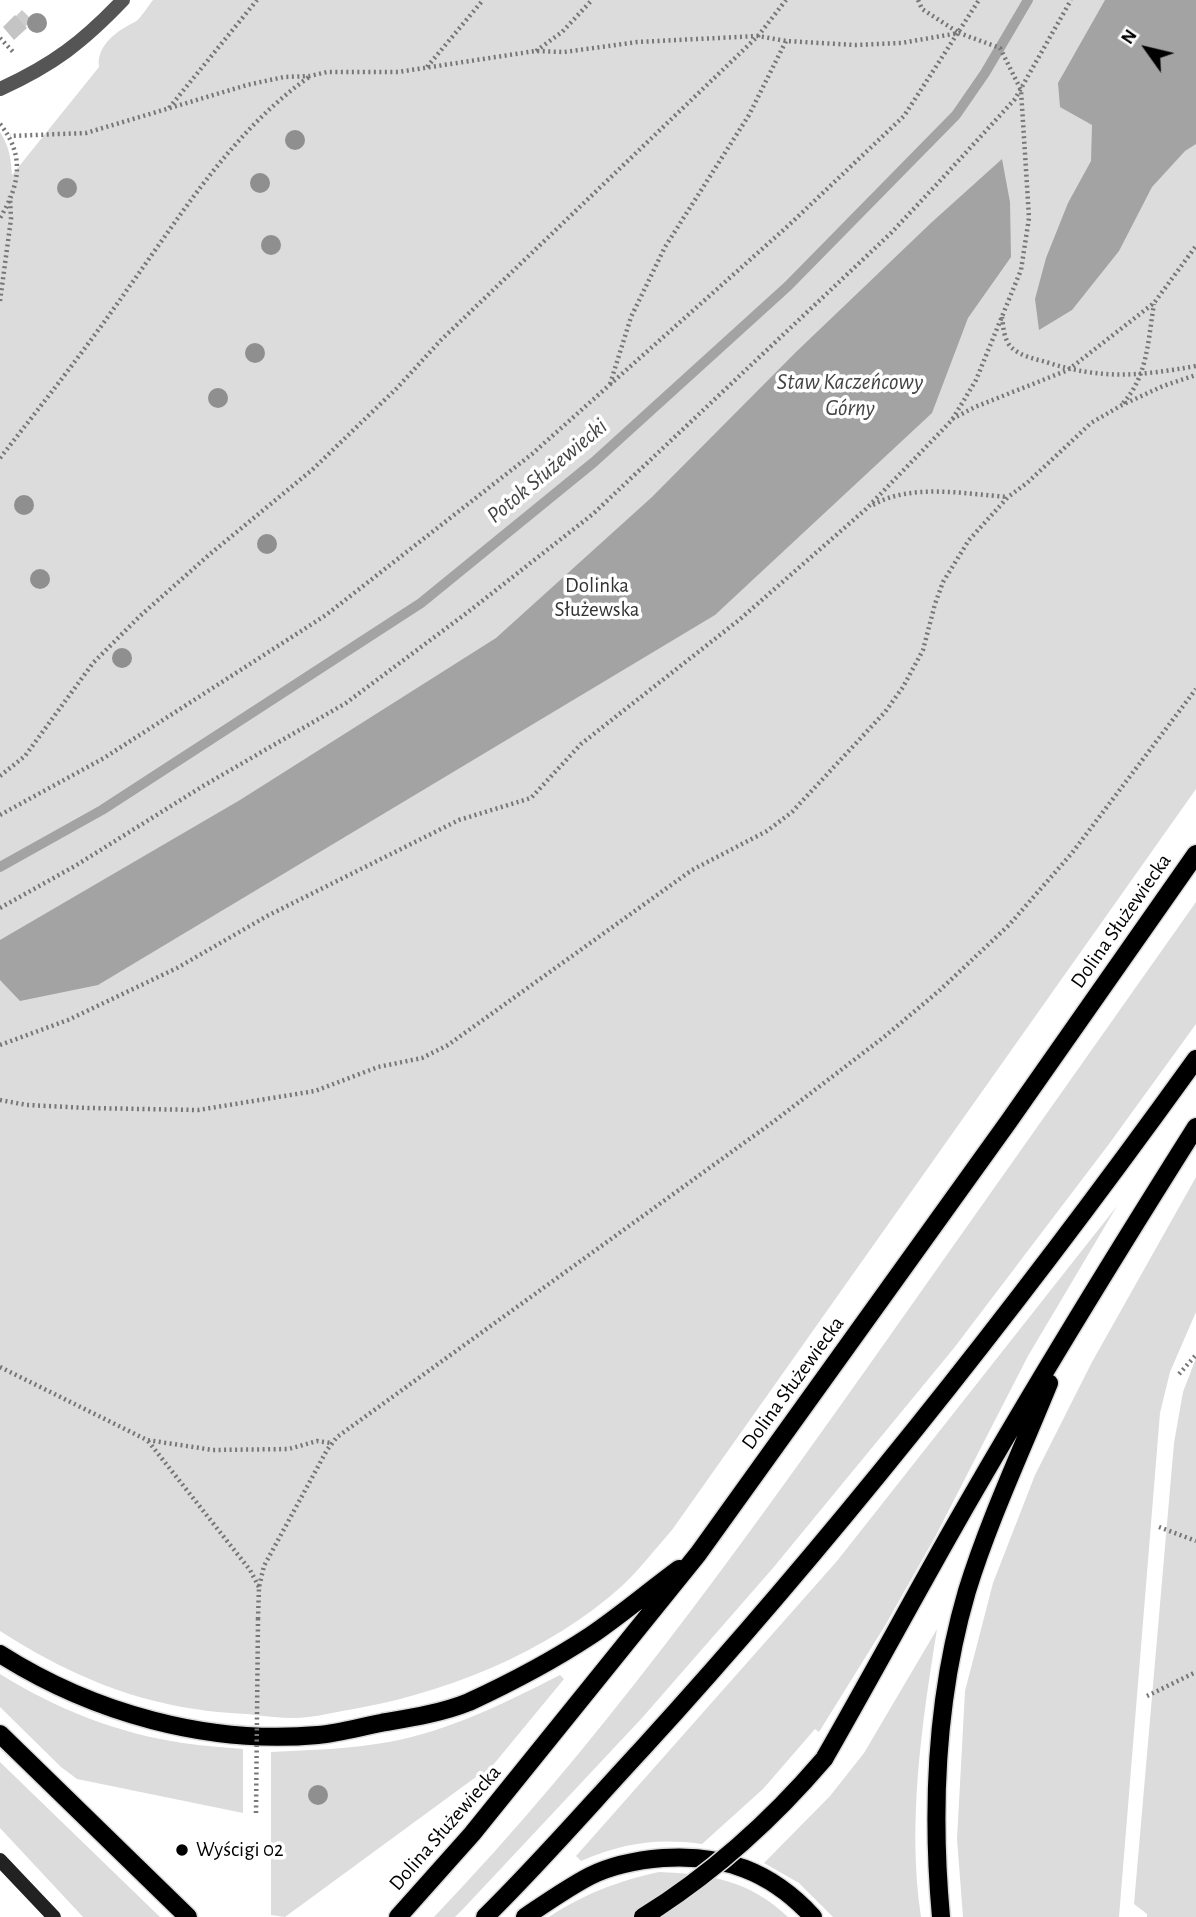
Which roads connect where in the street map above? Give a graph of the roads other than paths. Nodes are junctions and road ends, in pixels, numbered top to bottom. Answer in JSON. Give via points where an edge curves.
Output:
{"nodes":[{"id":1,"x":123,"y":0,"type":"edge"},
{"id":2,"x":0,"y":89,"type":"edge"},
{"id":3,"x":1196,"y":854,"type":"edge"},
{"id":4,"x":1196,"y":1059,"type":"edge"},
{"id":5,"x":1196,"y":1127,"type":"edge"},
{"id":6,"x":1074,"y":1322,"type":"junction"},
{"id":7,"x":698,"y":1554,"type":"junction"},
{"id":8,"x":0,"y":1654,"type":"edge"},
{"id":9,"x":0,"y":1734,"type":"edge"},
{"id":10,"x":0,"y":1860,"type":"edge"},
{"id":11,"x":54,"y":1917,"type":"edge"},
{"id":12,"x":188,"y":1917,"type":"edge"},
{"id":13,"x":398,"y":1917,"type":"edge"},
{"id":14,"x":485,"y":1917,"type":"edge"},
{"id":15,"x":526,"y":1917,"type":"edge"},
{"id":16,"x":643,"y":1917,"type":"edge"},
{"id":17,"x":813,"y":1917,"type":"edge"},
{"id":18,"x":941,"y":1917,"type":"edge"}],
"edges":[{"from":1,"to":2,"type":"street","via":[[65,55]]},
{"from":3,"to":7,"type":"main road","name":"Dolina Służewiecka"},
{"from":4,"to":14,"type":"main road","via":[[1070,1231],[866,1490],[677,1710]]},
{"from":5,"to":6,"type":"main road"},
{"from":6,"to":16,"type":"main road","bridge":true,"via":[[824,1759],[732,1854]]},
{"from":6,"to":18,"type":"main road","via":[[984,1543],[952,1649],[935,1805]]},
{"from":7,"to":8,"type":"main road","via":[[591,1636],[466,1703],[321,1735],[238,1735],[159,1722],[65,1690]]},
{"from":7,"to":13,"type":"main road","name":"Dolina Służewiecka","via":[[496,1804]]},
{"from":9,"to":12,"type":"main road"},
{"from":10,"to":11,"type":"main road"},
{"from":15,"to":17,"type":"main road","via":[[591,1875],[638,1860],[693,1856],[745,1868],[782,1888]]}]}
